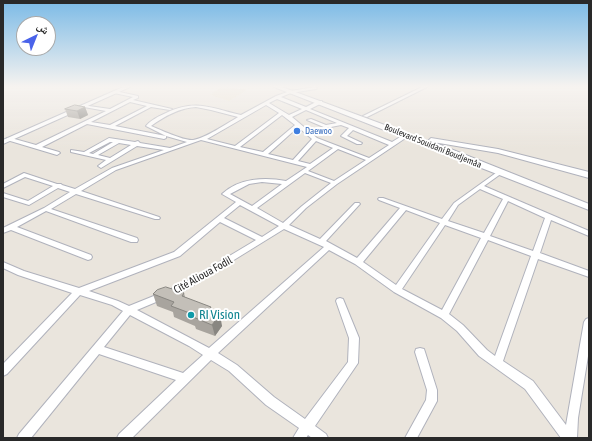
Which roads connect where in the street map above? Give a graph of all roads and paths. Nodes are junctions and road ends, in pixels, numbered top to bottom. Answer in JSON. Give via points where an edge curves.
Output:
{"nodes":[{"id":1,"x":80,"y":108,"type":"edge"},
{"id":2,"x":95,"y":108,"type":"edge"},
{"id":3,"x":116,"y":108,"type":"edge"},
{"id":4,"x":146,"y":108,"type":"edge"},
{"id":5,"x":163,"y":108,"type":"edge"},
{"id":6,"x":191,"y":108,"type":"edge"},
{"id":7,"x":203,"y":108,"type":"edge"},
{"id":8,"x":257,"y":108,"type":"edge"},
{"id":9,"x":273,"y":108,"type":"edge"},
{"id":10,"x":302,"y":108,"type":"edge"},
{"id":11,"x":308,"y":108,"type":"edge"},
{"id":12,"x":335,"y":108,"type":"edge"},
{"id":13,"x":340,"y":108,"type":"edge"},
{"id":14,"x":382,"y":108,"type":"edge"},
{"id":15,"x":170,"y":109,"type":"dead end"},
{"id":16,"x":305,"y":109,"type":"junction"},
{"id":17,"x":111,"y":110,"type":"junction"},
{"id":18,"x":282,"y":113,"type":"junction"},
{"id":19,"x":365,"y":116,"type":"junction"},
{"id":20,"x":242,"y":117,"type":"junction"},
{"id":21,"x":289,"y":117,"type":"junction"},
{"id":22,"x":309,"y":120,"type":"dead end"},
{"id":23,"x":86,"y":122,"type":"junction"},
{"id":24,"x":340,"y":124,"type":"junction"},
{"id":25,"x":298,"y":125,"type":"junction"},
{"id":26,"x":110,"y":127,"type":"junction"},
{"id":27,"x":352,"y":128,"type":"junction"},
{"id":28,"x":407,"y":135,"type":"junction"},
{"id":29,"x":201,"y":139,"type":"junction"},
{"id":30,"x":316,"y":139,"type":"junction"},
{"id":31,"x":6,"y":140,"type":"edge"},
{"id":32,"x":120,"y":141,"type":"junction"},
{"id":33,"x":191,"y":141,"type":"junction"},
{"id":34,"x":138,"y":143,"type":"junction"},
{"id":35,"x":359,"y":143,"type":"dead end"},
{"id":36,"x":392,"y":144,"type":"junction"},
{"id":37,"x":37,"y":147,"type":"junction"},
{"id":38,"x":237,"y":147,"type":"junction"},
{"id":39,"x":336,"y":148,"type":"junction"},
{"id":40,"x":448,"y":148,"type":"junction"},
{"id":41,"x":169,"y":149,"type":"junction"},
{"id":42,"x":73,"y":151,"type":"dead end"},
{"id":43,"x":57,"y":153,"type":"dead end"},
{"id":44,"x":84,"y":154,"type":"junction"},
{"id":45,"x":264,"y":154,"type":"junction"},
{"id":46,"x":92,"y":156,"type":"junction"},
{"id":47,"x":368,"y":159,"type":"junction"},
{"id":48,"x":111,"y":160,"type":"junction"},
{"id":49,"x":295,"y":161,"type":"junction"},
{"id":50,"x":101,"y":166,"type":"dead end"},
{"id":51,"x":311,"y":166,"type":"junction"},
{"id":52,"x":304,"y":171,"type":"junction"},
{"id":53,"x":500,"y":172,"type":"junction"},
{"id":54,"x":589,"y":175,"type":"edge"},
{"id":55,"x":286,"y":183,"type":"junction"},
{"id":56,"x":335,"y":183,"type":"junction"},
{"id":57,"x":59,"y":185,"type":"junction"},
{"id":58,"x":3,"y":186,"type":"edge"},
{"id":59,"x":480,"y":187,"type":"junction"},
{"id":60,"x":78,"y":191,"type":"junction"},
{"id":61,"x":3,"y":196,"type":"edge"},
{"id":62,"x":380,"y":198,"type":"dead end"},
{"id":63,"x":506,"y":199,"type":"junction"},
{"id":64,"x":240,"y":202,"type":"junction"},
{"id":65,"x":357,"y":204,"type":"dead end"},
{"id":66,"x":405,"y":207,"type":"junction"},
{"id":67,"x":589,"y":207,"type":"edge"},
{"id":68,"x":253,"y":208,"type":"junction"},
{"id":69,"x":46,"y":209,"type":"junction"},
{"id":70,"x":549,"y":217,"type":"junction"},
{"id":71,"x":157,"y":218,"type":"dead end"},
{"id":72,"x":220,"y":219,"type":"junction"},
{"id":73,"x":444,"y":220,"type":"junction"},
{"id":74,"x":284,"y":226,"type":"junction"},
{"id":75,"x":11,"y":227,"type":"junction"},
{"id":76,"x":3,"y":231,"type":"edge"},
{"id":77,"x":589,"y":234,"type":"edge"},
{"id":78,"x":486,"y":235,"type":"junction"},
{"id":79,"x":134,"y":240,"type":"dead end"},
{"id":80,"x":262,"y":240,"type":"junction"},
{"id":81,"x":325,"y":244,"type":"junction"},
{"id":82,"x":536,"y":254,"type":"junction"},
{"id":83,"x":88,"y":257,"type":"dead end"},
{"id":84,"x":358,"y":262,"type":"junction"},
{"id":85,"x":3,"y":265,"type":"edge"},
{"id":86,"x":589,"y":274,"type":"edge"},
{"id":87,"x":397,"y":290,"type":"junction"},
{"id":88,"x":78,"y":292,"type":"junction"},
{"id":89,"x":340,"y":301,"type":"dead end"},
{"id":90,"x":129,"y":310,"type":"junction"},
{"id":91,"x":444,"y":315,"type":"junction"},
{"id":92,"x":589,"y":322,"type":"edge"},
{"id":93,"x":97,"y":349,"type":"junction"},
{"id":94,"x":420,"y":352,"type":"dead end"},
{"id":95,"x":210,"y":354,"type":"junction"},
{"id":96,"x":498,"y":362,"type":"junction"},
{"id":97,"x":3,"y":371,"type":"edge"},
{"id":98,"x":185,"y":378,"type":"junction"},
{"id":99,"x":306,"y":428,"type":"junction"},
{"id":100,"x":23,"y":438,"type":"edge"},
{"id":101,"x":123,"y":438,"type":"edge"},
{"id":102,"x":299,"y":438,"type":"edge"},
{"id":103,"x":322,"y":438,"type":"edge"},
{"id":104,"x":411,"y":438,"type":"edge"},
{"id":105,"x":570,"y":438,"type":"edge"}],
"edges":[{"from":1,"to":31,"type":"street"},
{"from":2,"to":17,"type":"street"},
{"from":3,"to":17,"type":"street"},
{"from":4,"to":26,"type":"street"},
{"from":5,"to":15,"type":"street"},
{"from":6,"to":33,"type":"street","via":[[169,114],[148,126],[170,136]]},
{"from":7,"to":20,"type":"street"},
{"from":8,"to":20,"type":"street"},
{"from":9,"to":18,"type":"street"},
{"from":10,"to":16,"type":"street"},
{"from":11,"to":16,"type":"street"},
{"from":12,"to":28,"type":"main road","name":"Boulevard Souidani Boudjemâa"},
{"from":13,"to":19,"type":"main road","name":"Boulevard Souidani Boudjemâa"},
{"from":14,"to":19,"type":"street"},
{"from":16,"to":21,"type":"street"},
{"from":16,"to":24,"type":"street"},
{"from":17,"to":23,"type":"street"},
{"from":18,"to":21,"type":"street"},
{"from":18,"to":38,"type":"street"},
{"from":19,"to":40,"type":"main road","name":"Boulevard Souidani Boudjemâa"},
{"from":20,"to":29,"type":"street"},
{"from":21,"to":25,"type":"street"},
{"from":22,"to":24,"type":"street","via":[[324,127]]},
{"from":23,"to":26,"type":"street"},
{"from":23,"to":37,"type":"street"},
{"from":24,"to":27,"type":"street"},
{"from":25,"to":30,"type":"street"},
{"from":25,"to":45,"type":"street"},
{"from":26,"to":33,"type":"street"},
{"from":27,"to":35,"type":"street","via":[[344,136]]},
{"from":27,"to":36,"type":"street"},
{"from":28,"to":36,"type":"street","name":"Cité Alioua Fodil"},
{"from":28,"to":40,"type":"main road","name":"Boulevard Souidani Boudjemâa"},
{"from":29,"to":33,"type":"street"},
{"from":29,"to":38,"type":"street"},
{"from":30,"to":39,"type":"street"},
{"from":30,"to":49,"type":"street"},
{"from":31,"to":37,"type":"street"},
{"from":32,"to":34,"type":"street"},
{"from":32,"to":44,"type":"street","via":[[109,140]]},
{"from":32,"to":46,"type":"street"},
{"from":33,"to":41,"type":"street"},
{"from":34,"to":41,"type":"street"},
{"from":34,"to":48,"type":"street"},
{"from":36,"to":47,"type":"street","name":"Cité Alioua Fodil"},
{"from":37,"to":43,"type":"street"},
{"from":38,"to":45,"type":"street"},
{"from":39,"to":47,"type":"street"},
{"from":39,"to":51,"type":"street"},
{"from":40,"to":53,"type":"main road","name":"Boulevard Souidani Boudjemâa"},
{"from":40,"to":54,"type":"main road","via":[[464,145]]},
{"from":41,"to":60,"type":"street","via":[[114,169]]},
{"from":42,"to":44,"type":"street"},
{"from":44,"to":46,"type":"street"},
{"from":45,"to":49,"type":"street"},
{"from":46,"to":48,"type":"street"},
{"from":47,"to":56,"type":"street","name":"Cité Alioua Fodil"},
{"from":48,"to":50,"type":"street"},
{"from":49,"to":51,"type":"street"},
{"from":51,"to":52,"type":"street"},
{"from":52,"to":55,"type":"street"},
{"from":52,"to":56,"type":"street"},
{"from":53,"to":59,"type":"street"},
{"from":53,"to":67,"type":"main road","name":"Boulevard Souidani Boudjemâa"},
{"from":55,"to":64,"type":"street","via":[[261,179],[245,183],[225,194]]},
{"from":55,"to":68,"type":"street"},
{"from":56,"to":74,"type":"street","name":"Cité Alioua Fodil"},
{"from":57,"to":58,"type":"street","via":[[24,175]]},
{"from":57,"to":60,"type":"street"},
{"from":57,"to":61,"type":"street","via":[[29,203]]},
{"from":59,"to":63,"type":"street"},
{"from":59,"to":73,"type":"street","via":[[456,204]]},
{"from":60,"to":69,"type":"street"},
{"from":60,"to":71,"type":"street"},
{"from":62,"to":66,"type":"street"},
{"from":63,"to":70,"type":"street"},
{"from":63,"to":78,"type":"street"},
{"from":64,"to":68,"type":"street"},
{"from":64,"to":72,"type":"street"},
{"from":65,"to":81,"type":"street"},
{"from":66,"to":73,"type":"street"},
{"from":66,"to":84,"type":"street"},
{"from":68,"to":74,"type":"street"},
{"from":69,"to":75,"type":"street"},
{"from":69,"to":79,"type":"street"},
{"from":70,"to":77,"type":"street"},
{"from":70,"to":82,"type":"street"},
{"from":72,"to":80,"type":"street"},
{"from":72,"to":88,"type":"street","via":[[177,254]]},
{"from":73,"to":78,"type":"street"},
{"from":73,"to":87,"type":"street"},
{"from":74,"to":80,"type":"street","name":"Cité Alioua Fodil"},
{"from":74,"to":81,"type":"street"},
{"from":75,"to":76,"type":"street"},
{"from":75,"to":83,"type":"street"},
{"from":78,"to":82,"type":"street"},
{"from":78,"to":91,"type":"street"},
{"from":80,"to":90,"type":"street","name":"Cité Alioua Fodil","via":[[184,287]]},
{"from":81,"to":84,"type":"street"},
{"from":81,"to":95,"type":"street"},
{"from":82,"to":86,"type":"street"},
{"from":82,"to":96,"type":"street"},
{"from":84,"to":87,"type":"street"},
{"from":85,"to":88,"type":"street"},
{"from":87,"to":91,"type":"street"},
{"from":88,"to":90,"type":"street"},
{"from":88,"to":97,"type":"street"},
{"from":89,"to":99,"type":"street","via":[[354,338],[353,363]]},
{"from":90,"to":93,"type":"street","name":"Cité Alioua Fodil"},
{"from":90,"to":95,"type":"street"},
{"from":91,"to":96,"type":"street","via":[[484,353]]},
{"from":92,"to":105,"type":"street"},
{"from":93,"to":98,"type":"street"},
{"from":93,"to":100,"type":"street","name":"Cité Alioua Fodil"},
{"from":94,"to":104,"type":"street","via":[[432,390],[431,401]]},
{"from":95,"to":98,"type":"street"},
{"from":95,"to":99,"type":"street","via":[[233,368],[270,401]]},
{"from":96,"to":105,"type":"street","via":[[528,385]]},
{"from":98,"to":101,"type":"street"},
{"from":99,"to":102,"type":"street"},
{"from":99,"to":103,"type":"street"}]}
